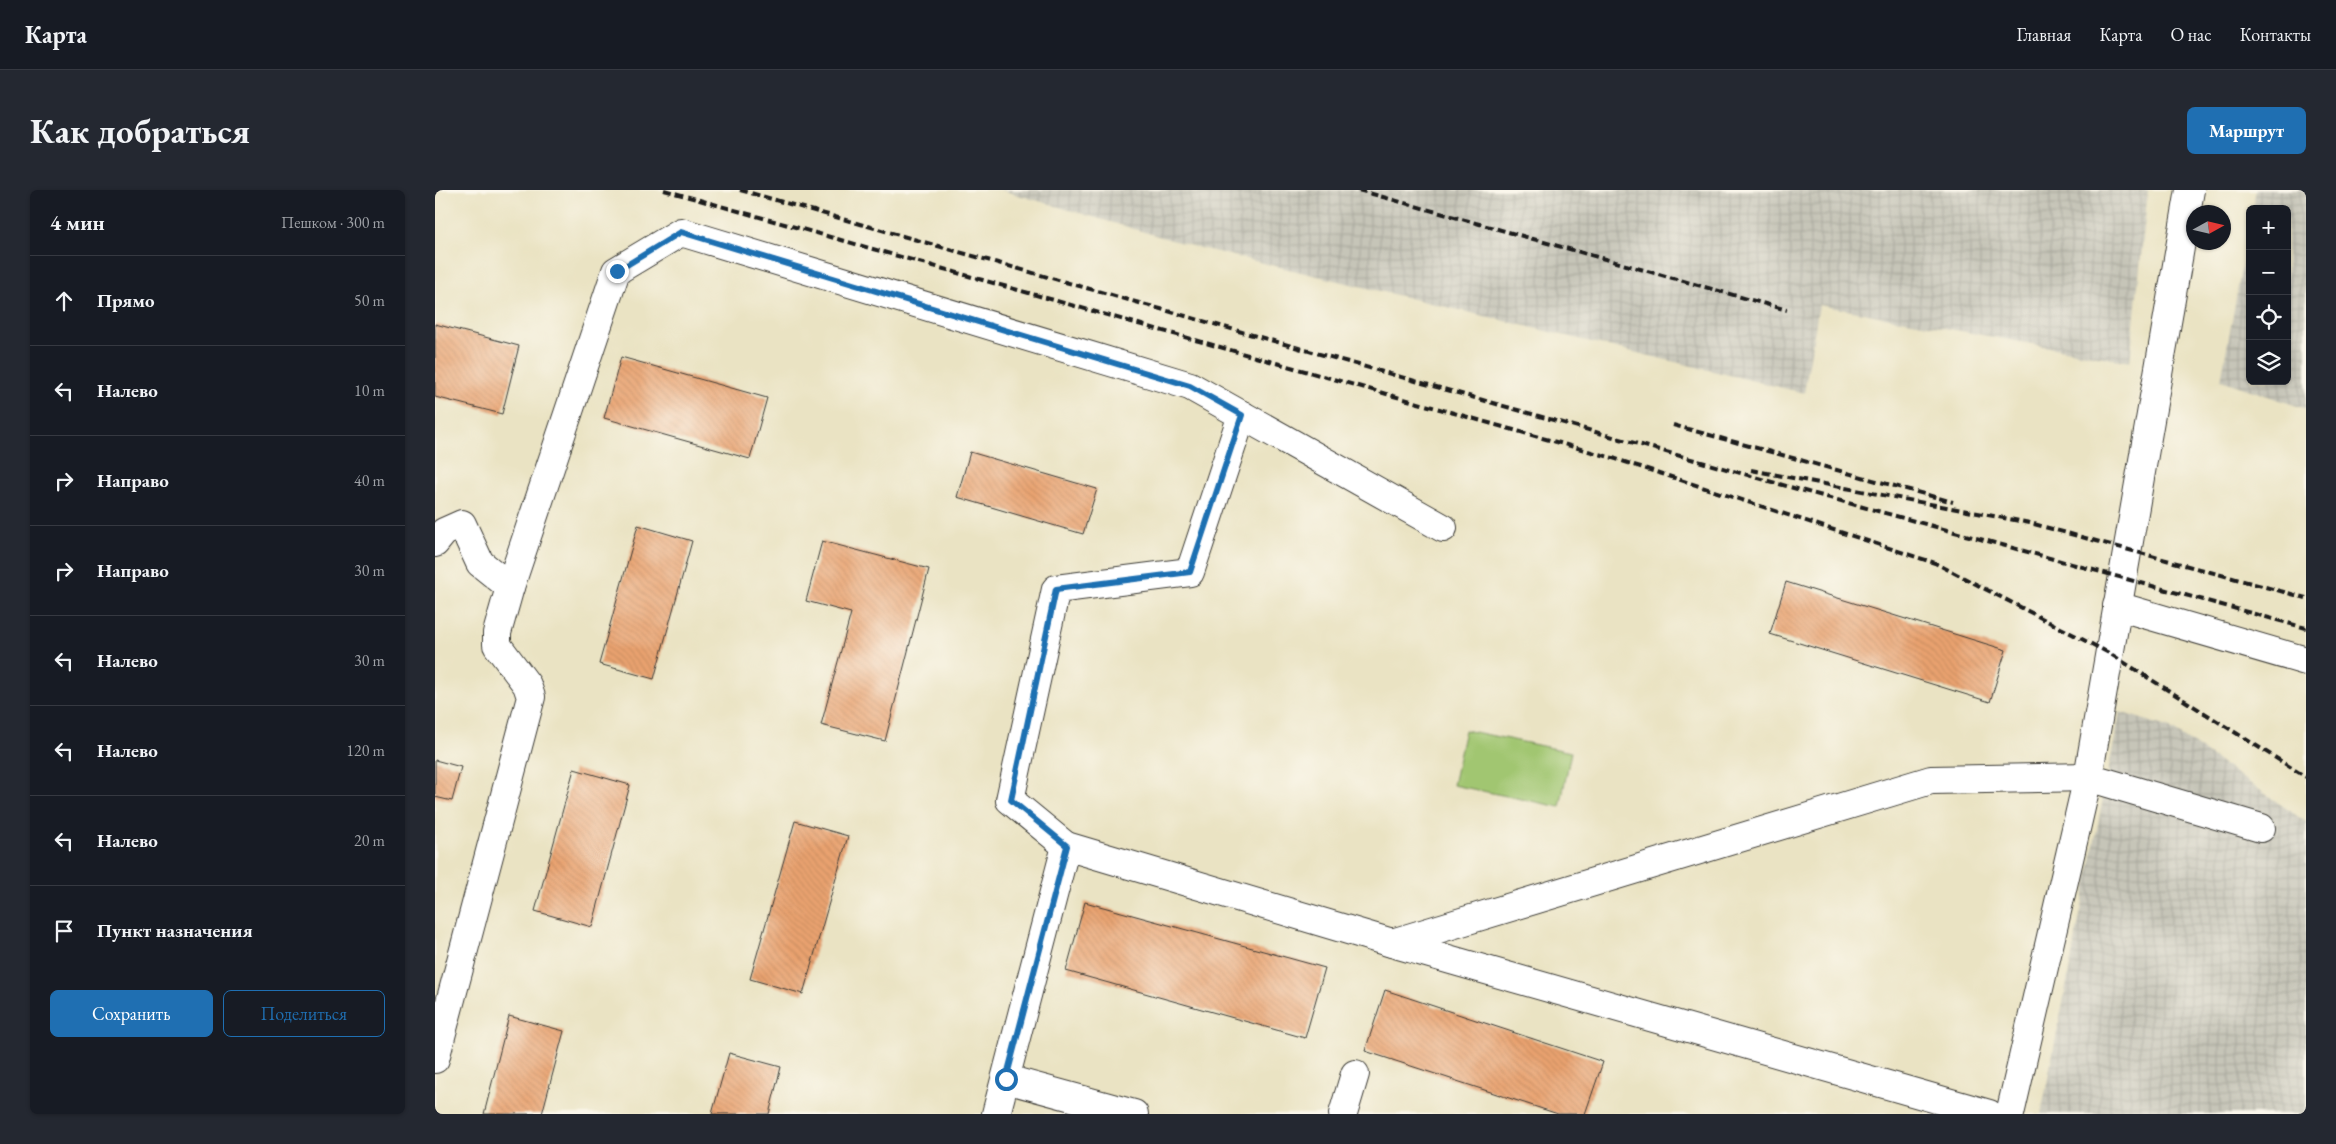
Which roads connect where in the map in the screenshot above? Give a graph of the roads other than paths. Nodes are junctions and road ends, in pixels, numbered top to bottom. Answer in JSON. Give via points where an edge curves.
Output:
{"nodes":[{"id":1,"x":2190,"y":190,"type":"edge"},
{"id":2,"x":1242,"y":415,"type":"junction"},
{"id":3,"x":1443,"y":528,"type":"dead end"},
{"id":4,"x":435,"y":543,"type":"edge"},
{"id":5,"x":510,"y":587,"type":"junction"},
{"id":6,"x":2117,"y":606,"type":"junction"},
{"id":7,"x":2306,"y":661,"type":"edge"},
{"id":8,"x":2088,"y":777,"type":"junction"},
{"id":9,"x":2261,"y":828,"type":"dead end"},
{"id":10,"x":1067,"y":846,"type":"junction"},
{"id":11,"x":1392,"y":943,"type":"junction"},
{"id":12,"x":435,"y":1059,"type":"edge"},
{"id":13,"x":1355,"y":1074,"type":"dead end"},
{"id":14,"x":1006,"y":1079,"type":"junction"},
{"id":15,"x":996,"y":1114,"type":"edge"},
{"id":16,"x":1134,"y":1114,"type":"edge"},
{"id":17,"x":1343,"y":1114,"type":"edge"},
{"id":18,"x":1989,"y":1114,"type":"edge"},
{"id":19,"x":2010,"y":1114,"type":"edge"}],
"edges":[{"from":1,"to":6,"type":"street"},
{"from":2,"to":3,"type":"street"},
{"from":2,"to":5,"type":"street","via":[[1190,386],[681,232],[617,271]]},
{"from":2,"to":10,"type":"street","via":[[1190,572],[1056,589],[1011,800]]},
{"from":4,"to":5,"type":"street","via":[[444,532],[462,524],[480,563]]},
{"from":5,"to":12,"type":"street","via":[[497,633],[497,645],[527,685],[531,697]]},
{"from":6,"to":7,"type":"street"},
{"from":6,"to":8,"type":"street"},
{"from":8,"to":9,"type":"street"},
{"from":8,"to":11,"type":"street","via":[[1931,780]]},
{"from":8,"to":19,"type":"street"},
{"from":10,"to":11,"type":"street"},
{"from":10,"to":14,"type":"street"},
{"from":11,"to":18,"type":"street"},
{"from":13,"to":17,"type":"street"},
{"from":14,"to":15,"type":"street"},
{"from":14,"to":16,"type":"street"}]}
